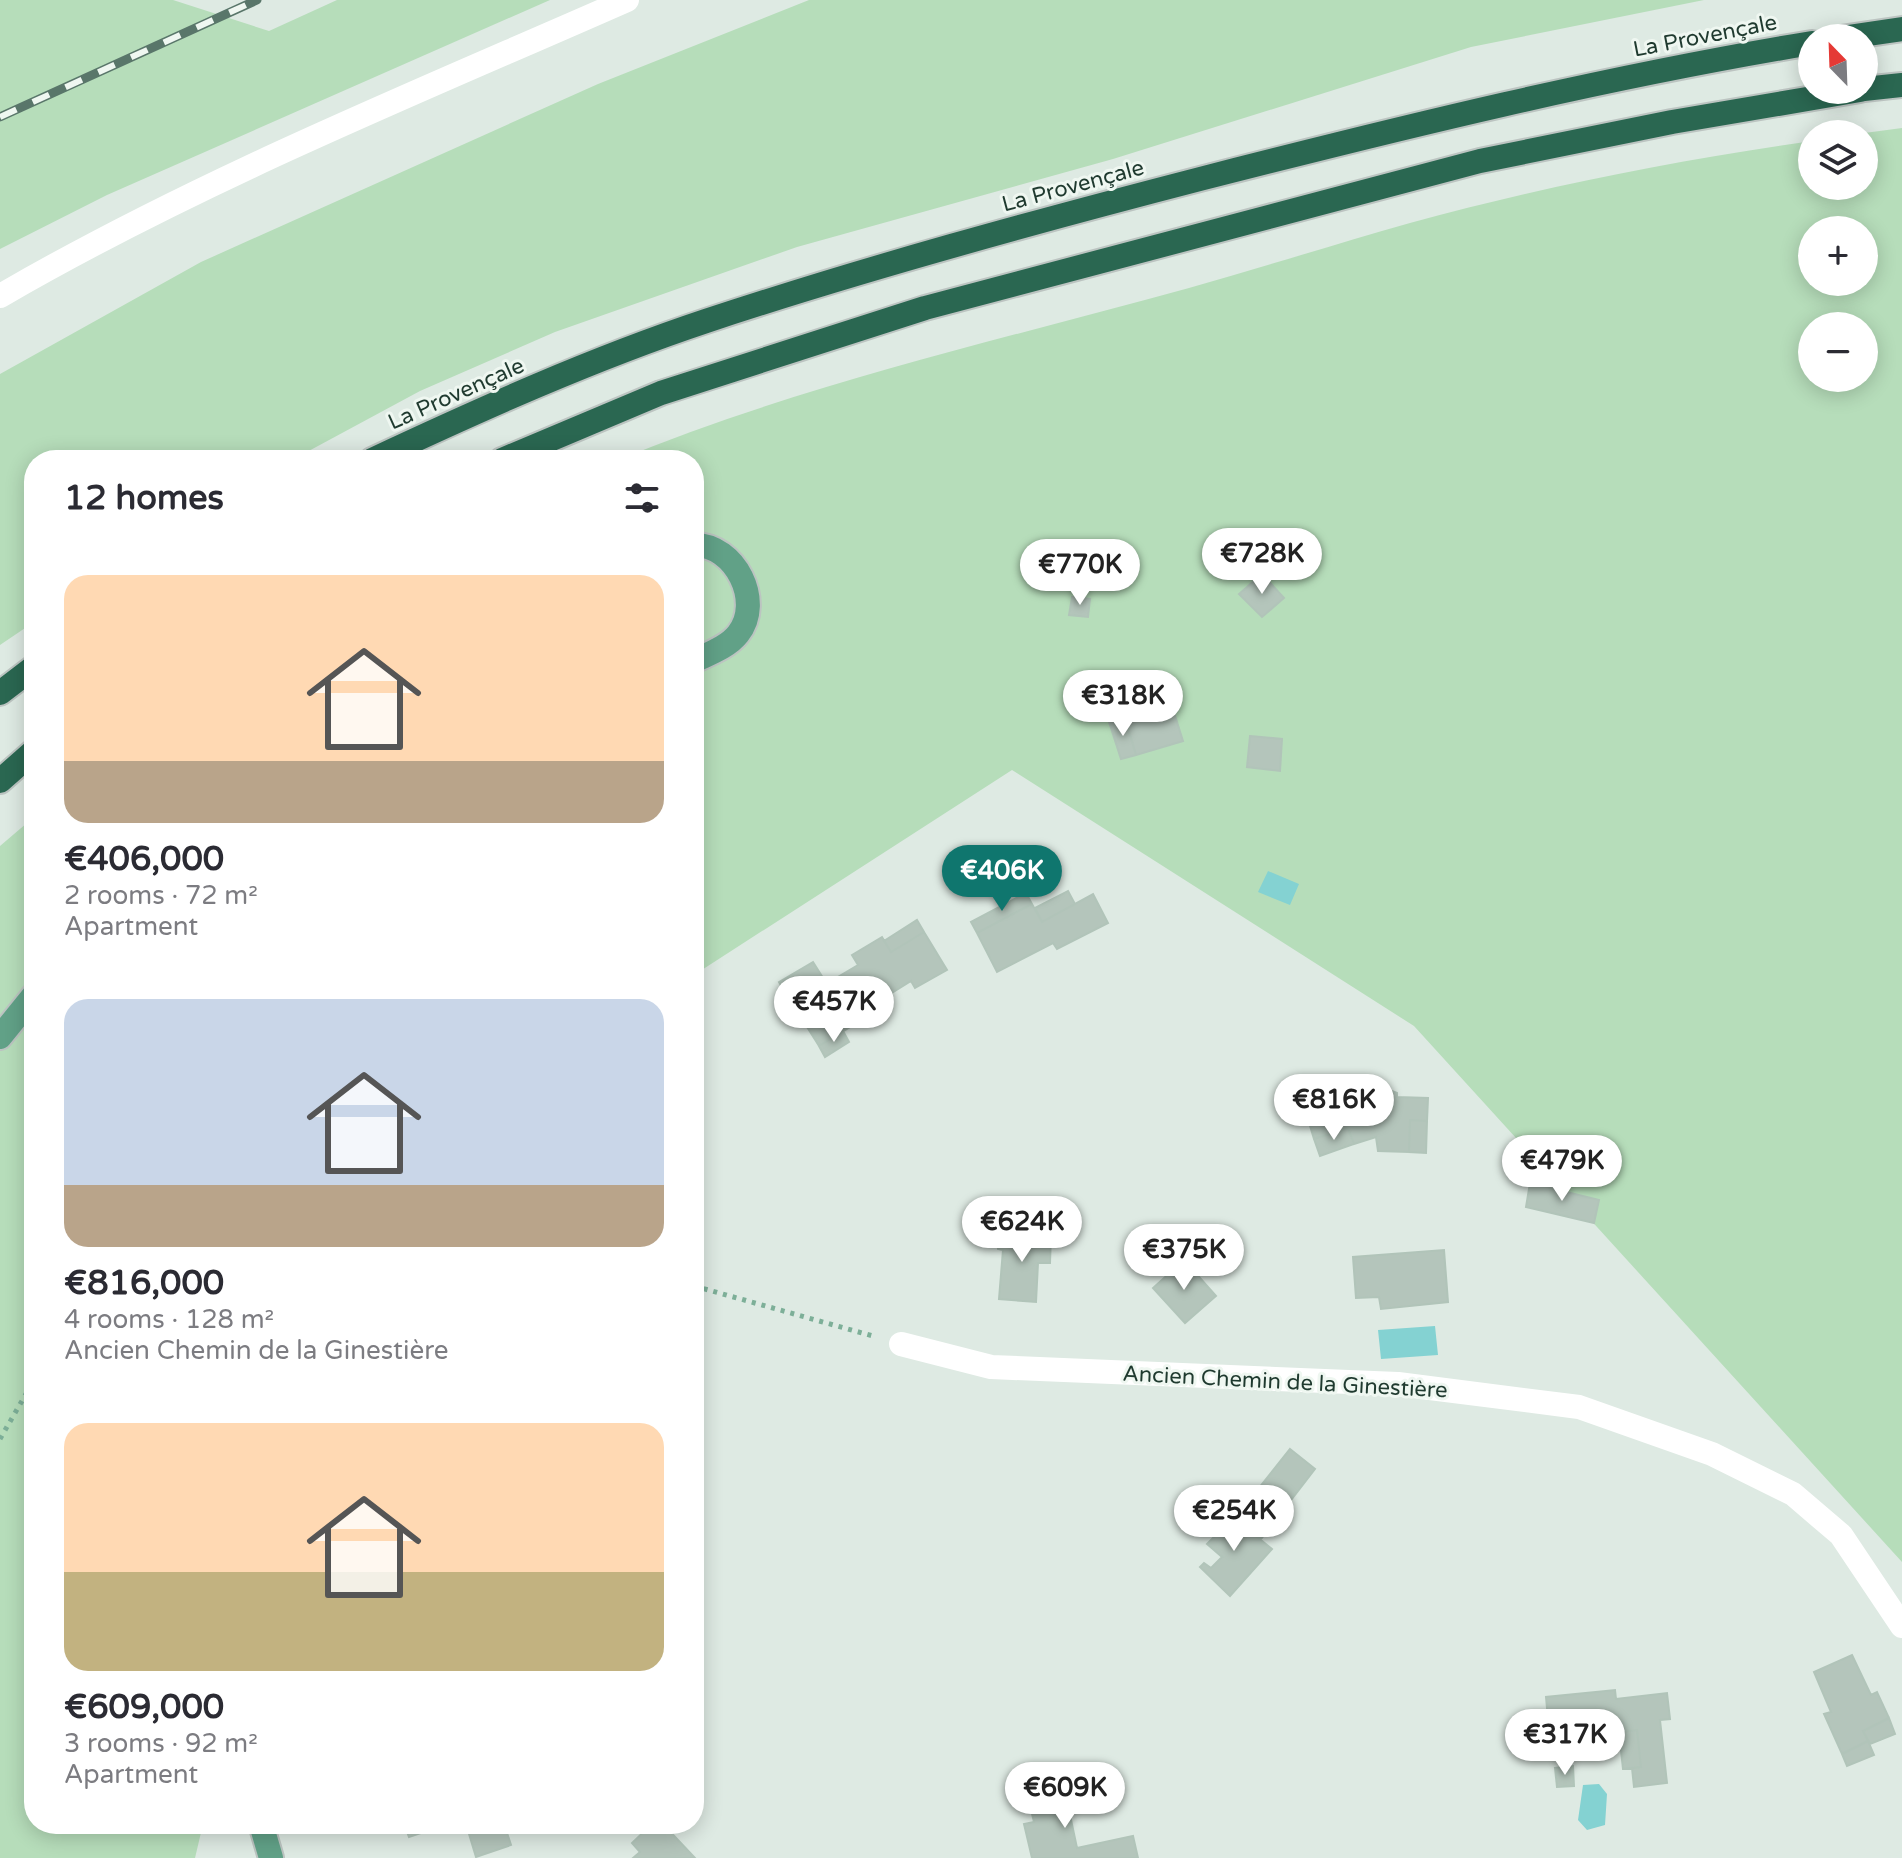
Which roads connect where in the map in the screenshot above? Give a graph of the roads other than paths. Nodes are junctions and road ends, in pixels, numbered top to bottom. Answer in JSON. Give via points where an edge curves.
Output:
{"nodes":[{"id":1,"x":627,"y":0,"type":"edge"},
{"id":2,"x":1902,"y":29,"type":"edge"},
{"id":3,"x":1878,"y":33,"type":"edge"},
{"id":4,"x":1798,"y":45,"type":"edge"},
{"id":5,"x":1902,"y":85,"type":"edge"},
{"id":6,"x":1878,"y":88,"type":"edge"},
{"id":7,"x":1798,"y":101,"type":"edge"},
{"id":8,"x":0,"y":296,"type":"edge"},
{"id":9,"x":394,"y":450,"type":"edge"},
{"id":10,"x":526,"y":450,"type":"edge"},
{"id":11,"x":704,"y":545,"type":"edge"},
{"id":12,"x":704,"y":655,"type":"edge"},
{"id":13,"x":24,"y":675,"type":"edge"},
{"id":14,"x":0,"y":693,"type":"edge"},
{"id":15,"x":24,"y":760,"type":"edge"},
{"id":16,"x":0,"y":781,"type":"edge"},
{"id":17,"x":24,"y":1007,"type":"edge"},
{"id":18,"x":0,"y":1037,"type":"edge"},
{"id":19,"x":901,"y":1344,"type":"road end"},
{"id":20,"x":1902,"y":1626,"type":"edge"},
{"id":21,"x":264,"y":1834,"type":"edge"},
{"id":22,"x":271,"y":1858,"type":"edge"}],
"edges":[{"from":1,"to":8,"type":"street","via":[[261,161]]},
{"from":2,"to":3,"type":"highway"},
{"from":4,"to":9,"type":"highway","name":"La Provençale","via":[[1703,61],[1370,135],[954,243],[703,322],[551,379]]},
{"from":5,"to":6,"type":"highway"},
{"from":7,"to":10,"type":"highway","via":[[1480,161],[941,304],[661,393]]},
{"from":11,"to":12,"type":"main road","via":[[726,555],[740,574],[748,614],[737,635]]},
{"from":13,"to":14,"type":"highway"},
{"from":15,"to":16,"type":"highway"},
{"from":17,"to":18,"type":"main road"},
{"from":19,"to":20,"type":"street","name":"Ancien Chemin de la Ginestière","via":[[991,1367],[1398,1384],[1579,1407],[1712,1454],[1793,1494],[1841,1535]]},
{"from":21,"to":22,"type":"main road"}]}
